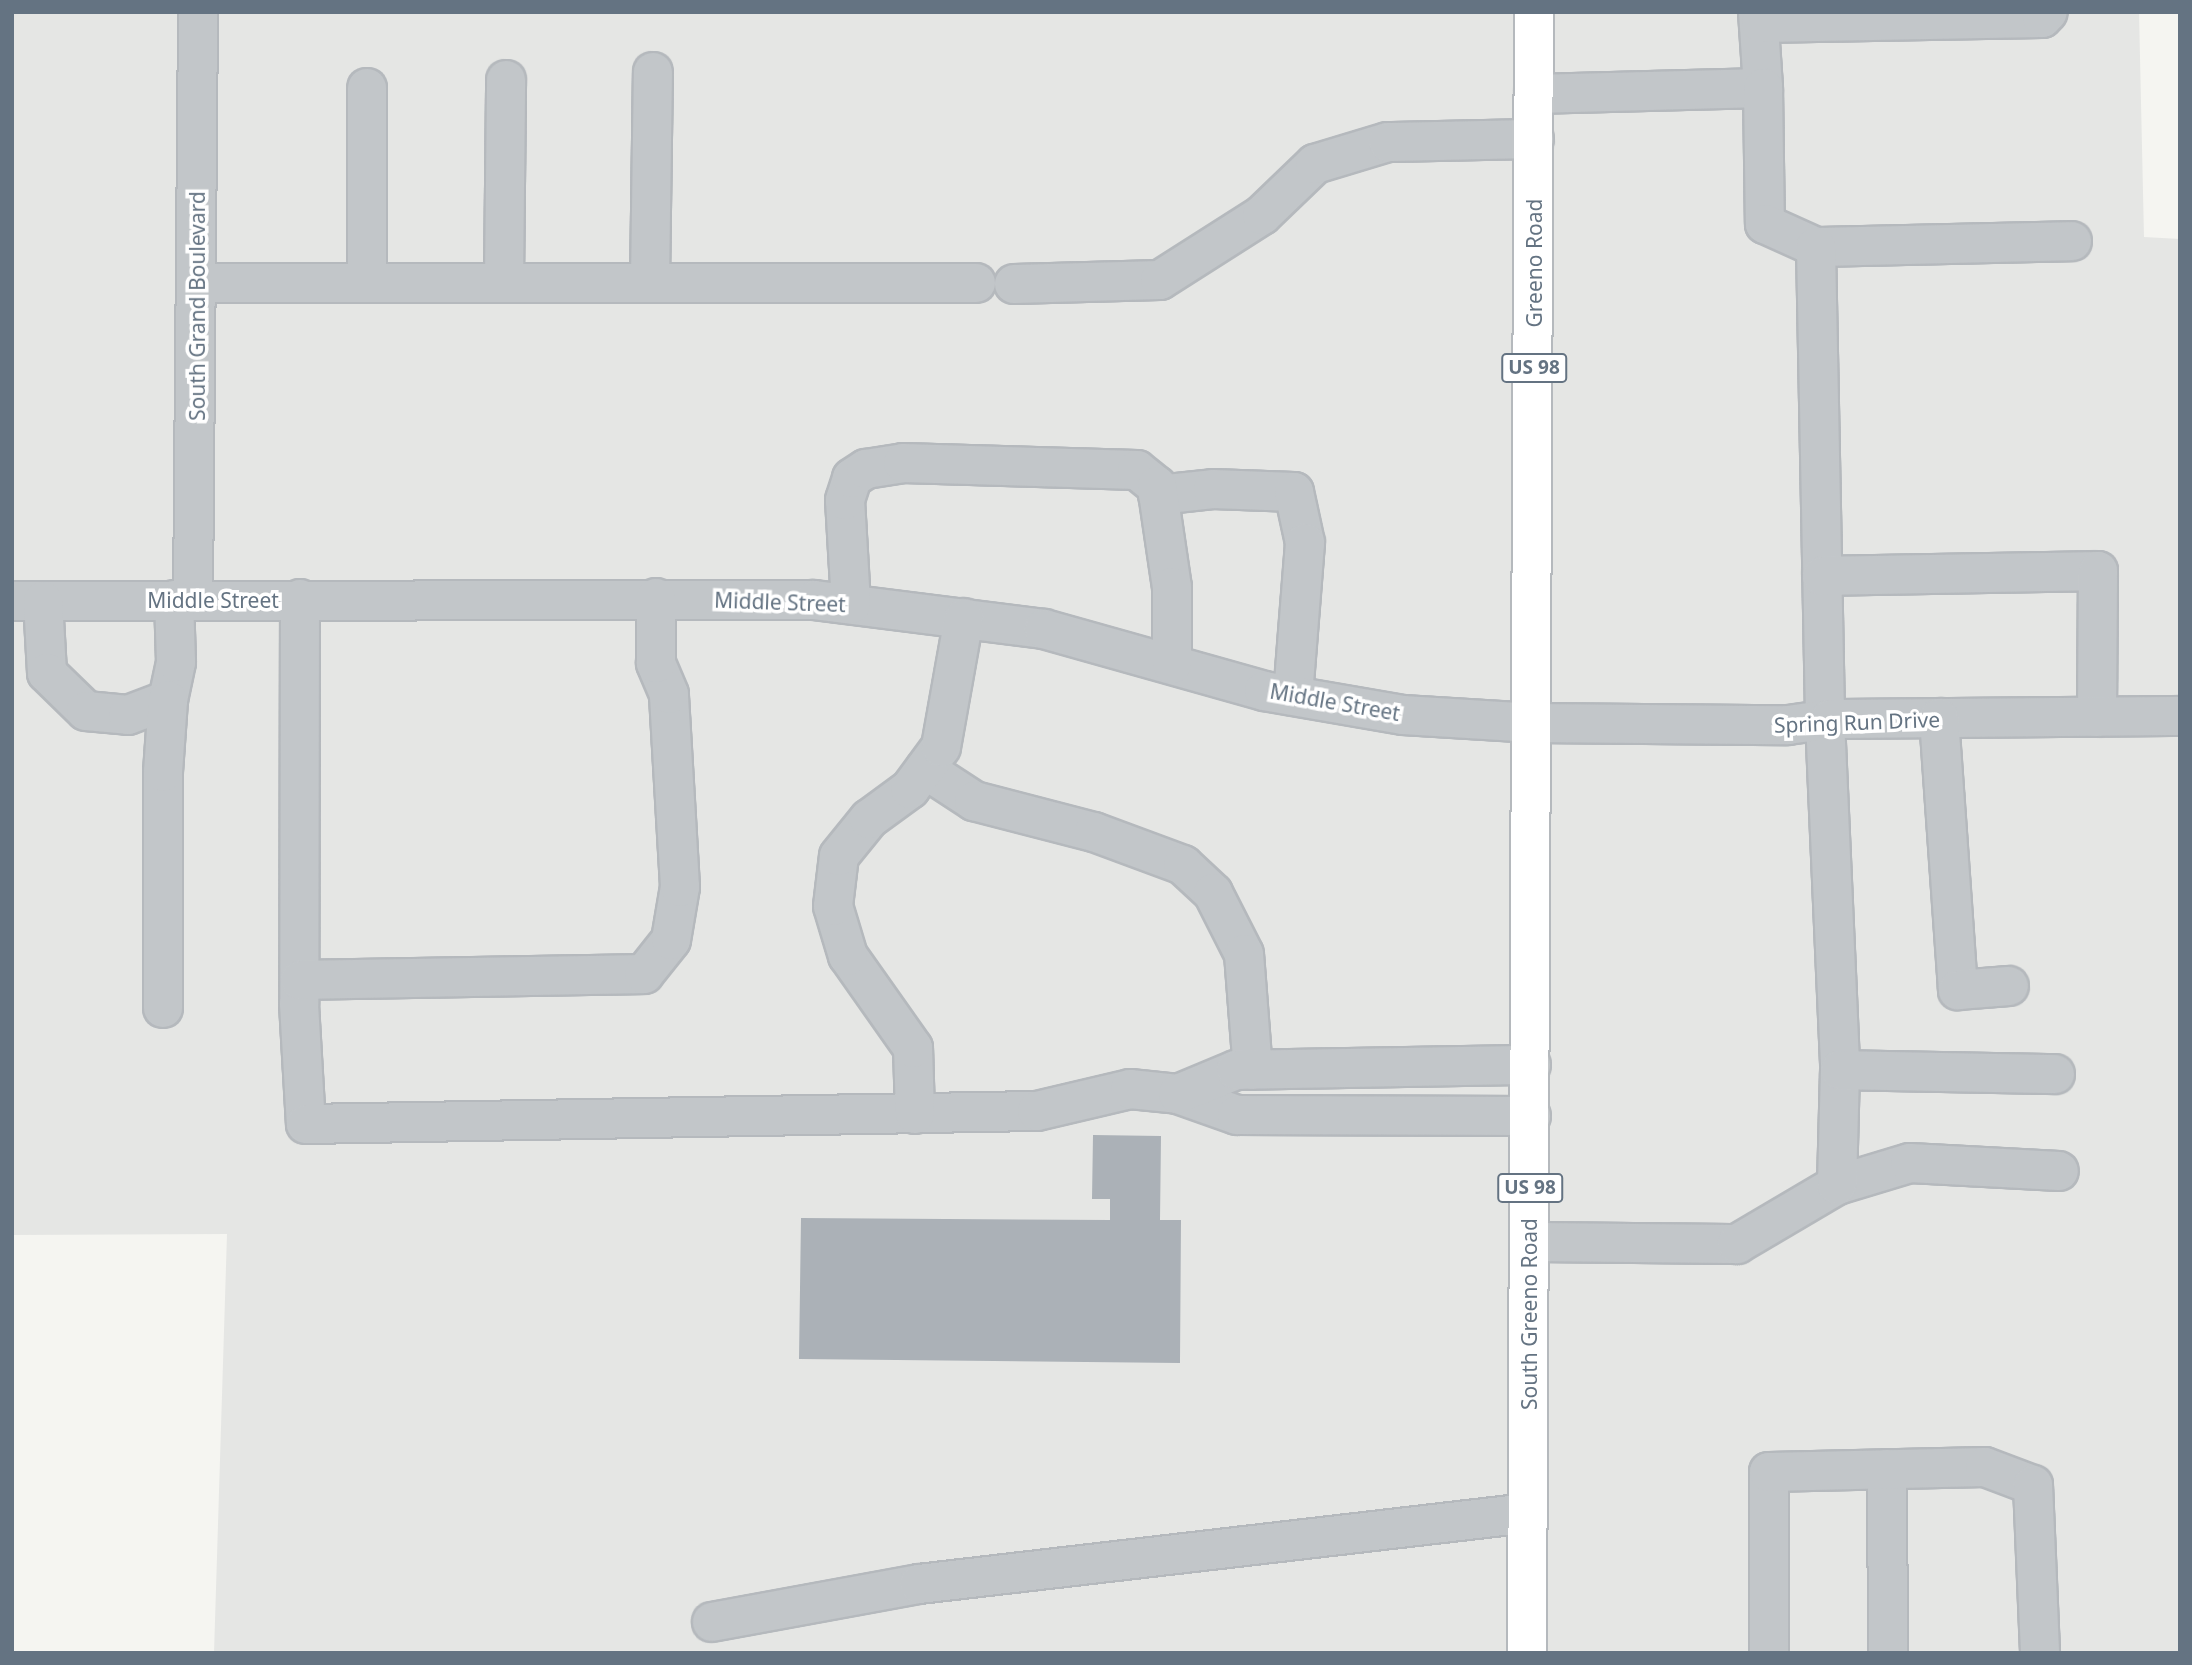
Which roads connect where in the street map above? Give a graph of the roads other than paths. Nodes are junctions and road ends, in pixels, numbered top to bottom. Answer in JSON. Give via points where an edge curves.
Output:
{"nodes":[{"id":1,"x":198,"y":12,"type":"edge"},
{"id":2,"x":1534,"y":12,"type":"edge"},
{"id":3,"x":2048,"y":12,"type":"edge"},
{"id":4,"x":1760,"y":18,"type":"edge"},
{"id":5,"x":653,"y":72,"type":"dead end"},
{"id":6,"x":506,"y":80,"type":"dead end"},
{"id":7,"x":367,"y":88,"type":"dead end"},
{"id":8,"x":1763,"y":88,"type":"junction"},
{"id":9,"x":1534,"y":94,"type":"junction"},
{"id":10,"x":1534,"y":139,"type":"junction"},
{"id":11,"x":2072,"y":241,"type":"dead end"},
{"id":12,"x":1816,"y":247,"type":"junction"},
{"id":13,"x":504,"y":281,"type":"junction"},
{"id":14,"x":367,"y":282,"type":"junction"},
{"id":15,"x":650,"y":282,"type":"junction"},
{"id":16,"x":198,"y":283,"type":"junction"},
{"id":17,"x":976,"y":283,"type":"dead end"},
{"id":18,"x":1014,"y":284,"type":"dead end"},
{"id":19,"x":1158,"y":495,"type":"junction"},
{"id":20,"x":1822,"y":576,"type":"junction"},
{"id":21,"x":656,"y":598,"type":"junction"},
{"id":22,"x":300,"y":599,"type":"junction"},
{"id":23,"x":184,"y":600,"type":"junction"},
{"id":24,"x":28,"y":601,"type":"edge"},
{"id":25,"x":851,"y":604,"type":"junction"},
{"id":26,"x":964,"y":618,"type":"junction"},
{"id":27,"x":1172,"y":664,"type":"junction"},
{"id":28,"x":1293,"y":696,"type":"junction"},
{"id":29,"x":168,"y":700,"type":"junction"},
{"id":30,"x":2180,"y":716,"type":"edge"},
{"id":31,"x":2097,"y":717,"type":"junction"},
{"id":32,"x":1940,"y":718,"type":"junction"},
{"id":33,"x":1825,"y":720,"type":"junction"},
{"id":34,"x":1534,"y":723,"type":"junction"},
{"id":35,"x":925,"y":769,"type":"junction"},
{"id":36,"x":300,"y":979,"type":"junction"},
{"id":37,"x":2009,"y":986,"type":"dead end"},
{"id":38,"x":163,"y":1008,"type":"dead end"},
{"id":39,"x":1531,"y":1065,"type":"junction"},
{"id":40,"x":1253,"y":1070,"type":"junction"},
{"id":41,"x":1840,"y":1070,"type":"junction"},
{"id":42,"x":2055,"y":1074,"type":"dead end"},
{"id":43,"x":1178,"y":1094,"type":"junction"},
{"id":44,"x":915,"y":1114,"type":"junction"},
{"id":45,"x":1531,"y":1116,"type":"junction"},
{"id":46,"x":2059,"y":1171,"type":"dead end"},
{"id":47,"x":1837,"y":1185,"type":"junction"},
{"id":48,"x":1530,"y":1242,"type":"junction"},
{"id":49,"x":1887,"y":1469,"type":"junction"},
{"id":50,"x":1528,"y":1513,"type":"junction"},
{"id":51,"x":712,"y":1622,"type":"dead end"},
{"id":52,"x":1527,"y":1653,"type":"edge"},
{"id":53,"x":1769,"y":1653,"type":"edge"},
{"id":54,"x":1888,"y":1653,"type":"edge"},
{"id":55,"x":2040,"y":1653,"type":"edge"}],
"edges":[{"from":1,"to":16,"type":"street","name":"South Grand Boulevard"},
{"from":2,"to":9,"type":"main road","name":"Greeno Road","number":"US 98"},
{"from":3,"to":4,"type":"street","via":[[2042,18]]},
{"from":4,"to":8,"type":"street"},
{"from":5,"to":15,"type":"street"},
{"from":6,"to":13,"type":"street"},
{"from":7,"to":14,"type":"street"},
{"from":8,"to":9,"type":"street"},
{"from":8,"to":12,"type":"street","via":[[1765,224]]},
{"from":9,"to":10,"type":"main road","name":"Greeno Road","number":"US 98"},
{"from":10,"to":18,"type":"street","via":[[1388,142],[1315,164],[1262,215],[1160,281]]},
{"from":10,"to":34,"type":"main road","name":"Greeno Road","number":"US 98"},
{"from":11,"to":12,"type":"street"},
{"from":12,"to":20,"type":"street"},
{"from":13,"to":14,"type":"street"},
{"from":13,"to":15,"type":"street"},
{"from":14,"to":16,"type":"street"},
{"from":15,"to":17,"type":"street"},
{"from":16,"to":23,"type":"street","name":"South Grand Boulevard"},
{"from":19,"to":25,"type":"street","via":[[1157,486],[1137,470],[903,463],[866,469],[852,478],[845,500]]},
{"from":19,"to":27,"type":"street","via":[[1172,587]]},
{"from":19,"to":28,"type":"street","via":[[1213,489],[1294,492],[1305,543]]},
{"from":20,"to":31,"type":"street","via":[[2098,571]]},
{"from":20,"to":33,"type":"street"},
{"from":21,"to":22,"type":"street","name":"Middle Street"},
{"from":21,"to":25,"type":"street","name":"Middle Street"},
{"from":21,"to":36,"type":"street","via":[[656,663],[669,694],[680,887],[671,940],[645,974]]},
{"from":22,"to":23,"type":"street","name":"Middle Street"},
{"from":22,"to":36,"type":"street"},
{"from":23,"to":24,"type":"street","name":"Middle Street"},
{"from":23,"to":29,"type":"street","name":"South Grand Boulevard"},
{"from":24,"to":29,"type":"street","via":[[47,673],[86,711],[128,715]]},
{"from":25,"to":26,"type":"street","name":"Middle Street"},
{"from":26,"to":27,"type":"street","name":"Middle Street","via":[[1044,629]]},
{"from":26,"to":35,"type":"street","via":[[941,747]]},
{"from":27,"to":28,"type":"street","name":"Middle Street"},
{"from":28,"to":34,"type":"street","name":"Middle Street","via":[[1404,715]]},
{"from":29,"to":38,"type":"street","name":"South Grand Boulevard","via":[[163,772]]},
{"from":30,"to":31,"type":"street","name":"Spring Run Drive"},
{"from":31,"to":32,"type":"street","name":"Spring Run Drive"},
{"from":32,"to":33,"type":"street","name":"Spring Run Drive"},
{"from":32,"to":37,"type":"street","via":[[1958,990]]},
{"from":33,"to":34,"type":"street","name":"Spring Run Drive","via":[[1788,725]]},
{"from":33,"to":41,"type":"street"},
{"from":34,"to":39,"type":"main road","name":"South Greeno Road","number":"US 98"},
{"from":35,"to":40,"type":"street","via":[[974,801],[1094,832],[1183,865],[1213,893],[1244,954]]},
{"from":35,"to":44,"type":"street","via":[[910,789],[869,819],[839,856],[833,906],[848,956],[913,1048]]},
{"from":36,"to":44,"type":"street","via":[[306,1124]]},
{"from":39,"to":40,"type":"street"},
{"from":39,"to":45,"type":"main road","name":"South Greeno Road","number":"US 98"},
{"from":40,"to":43,"type":"street","via":[[1236,1070]]},
{"from":41,"to":42,"type":"street"},
{"from":41,"to":47,"type":"street"},
{"from":43,"to":44,"type":"street","via":[[1130,1089],[1037,1111]]},
{"from":43,"to":45,"type":"street","via":[[1237,1115]]},
{"from":45,"to":48,"type":"main road","name":"South Greeno Road","number":"US 98"},
{"from":46,"to":47,"type":"street","via":[[1910,1163]]},
{"from":47,"to":48,"type":"street","via":[[1737,1244]]},
{"from":48,"to":50,"type":"main road","name":"South Greeno Road","number":"US 98"},
{"from":49,"to":53,"type":"street","via":[[1769,1472]]},
{"from":49,"to":54,"type":"street"},
{"from":49,"to":55,"type":"street","via":[[1985,1467],[2033,1485]]},
{"from":50,"to":51,"type":"street","via":[[919,1584]]},
{"from":50,"to":52,"type":"main road","name":"South Greeno Road","number":"US 98"}]}
